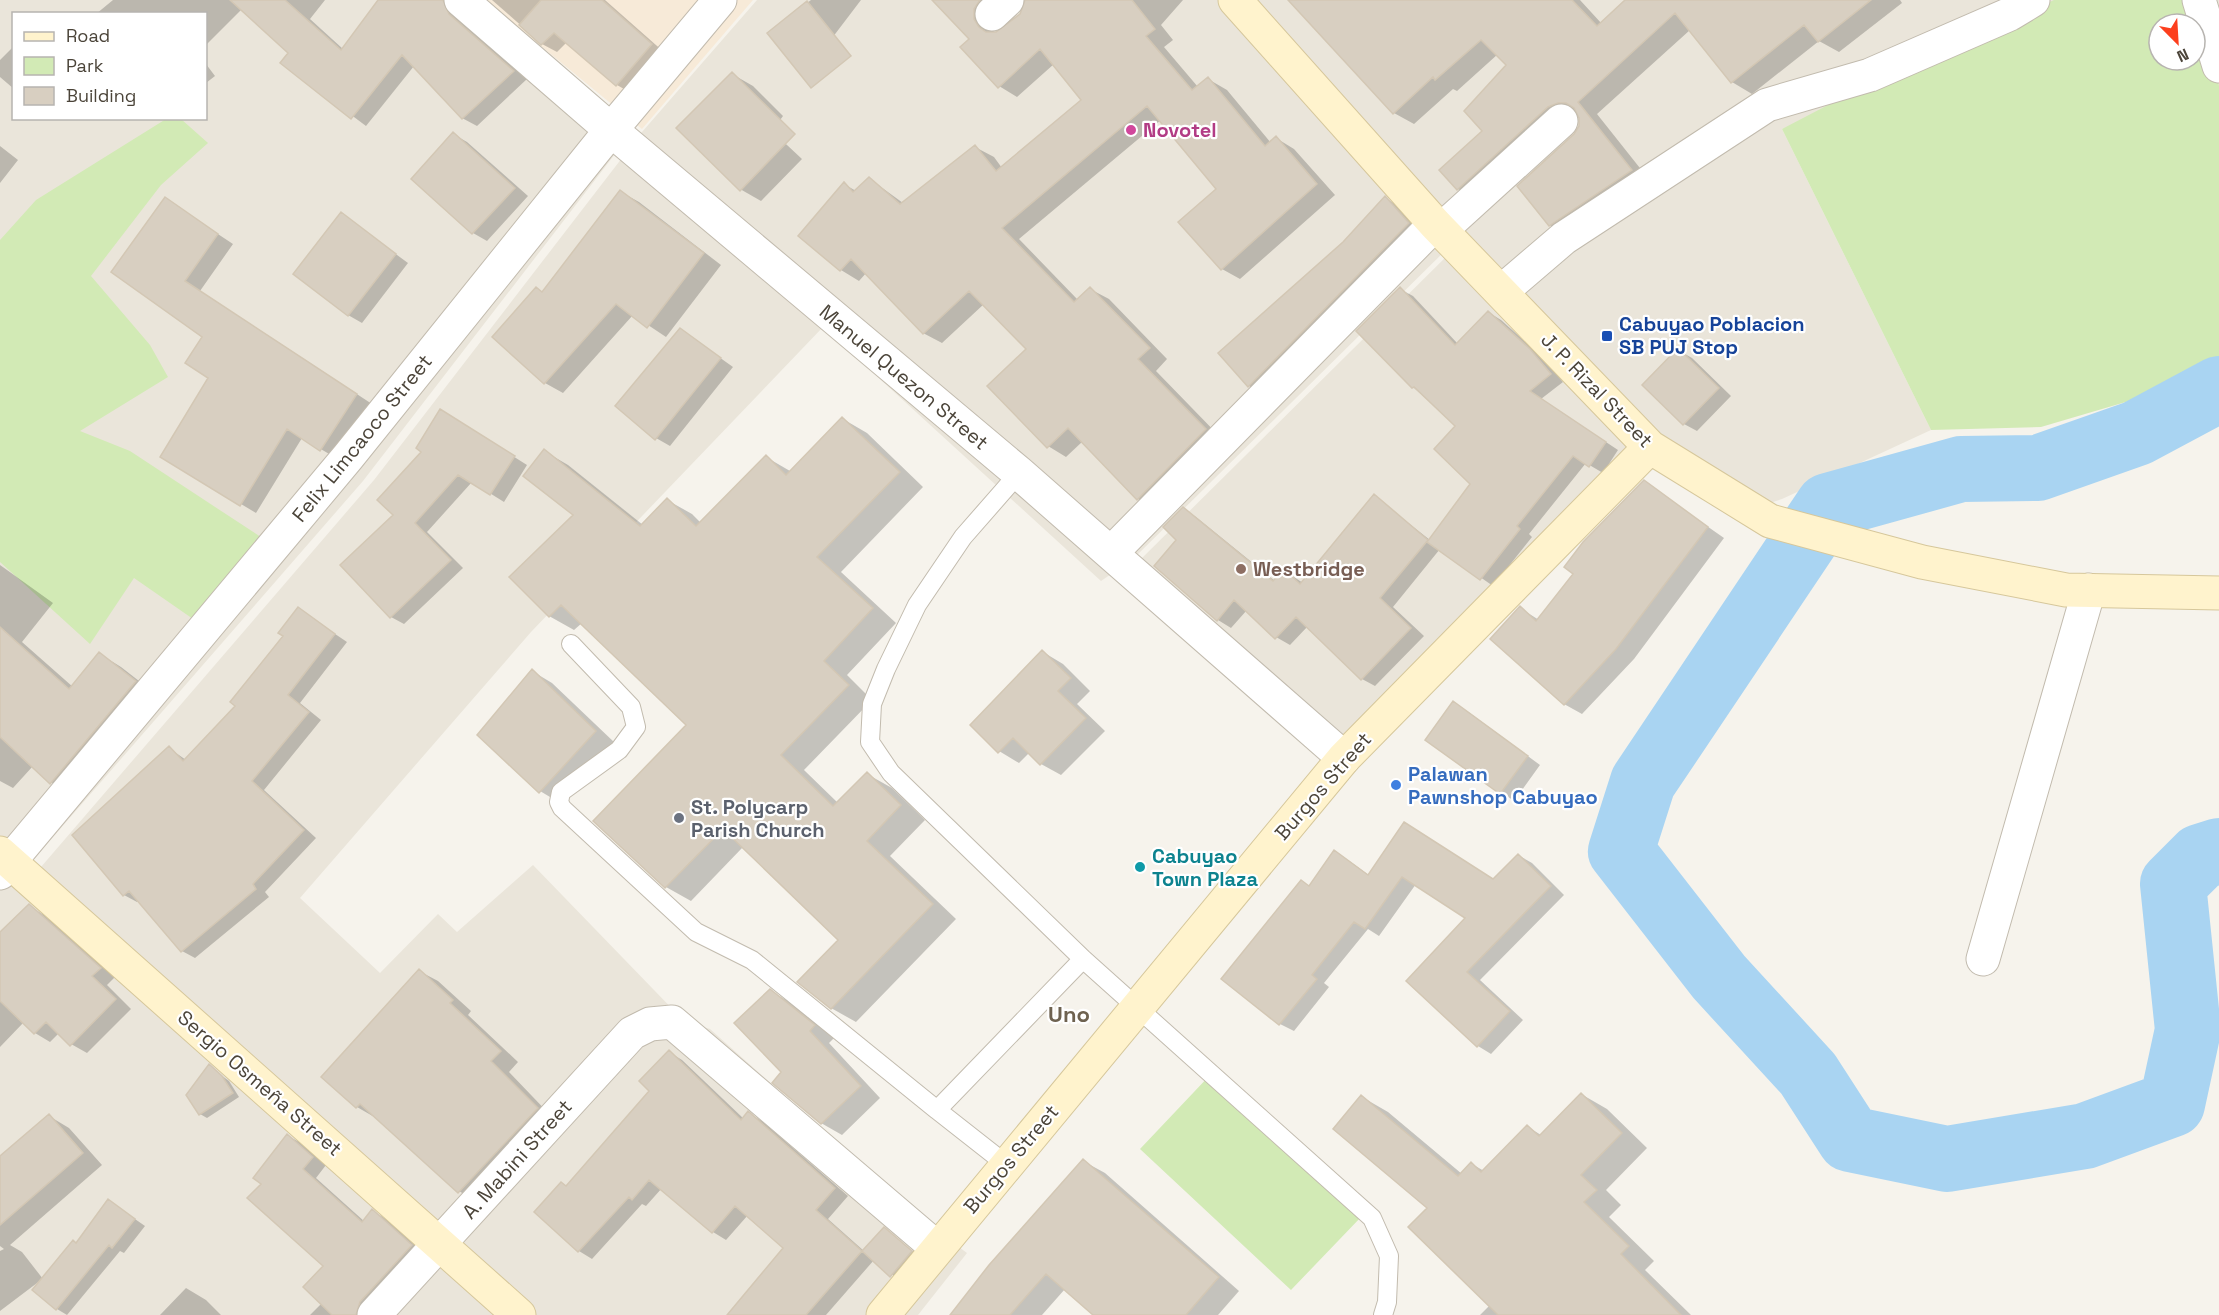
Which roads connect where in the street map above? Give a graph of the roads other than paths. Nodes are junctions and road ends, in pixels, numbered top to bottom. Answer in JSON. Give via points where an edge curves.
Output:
{"nodes":[{"id":1,"x":461,"y":0,"type":"edge"},
{"id":2,"x":720,"y":0,"type":"edge"},
{"id":3,"x":1235,"y":0,"type":"edge"},
{"id":4,"x":2033,"y":0,"type":"edge"},
{"id":5,"x":2199,"y":0,"type":"edge"},
{"id":6,"x":2219,"y":66,"type":"edge"},
{"id":7,"x":1561,"y":121,"type":"dead end"},
{"id":8,"x":611,"y":130,"type":"junction"},
{"id":9,"x":1438,"y":227,"type":"junction"},
{"id":10,"x":1502,"y":291,"type":"junction"},
{"id":11,"x":1650,"y":447,"type":"junction"},
{"id":12,"x":1019,"y":473,"type":"junction"},
{"id":13,"x":1111,"y":553,"type":"junction"},
{"id":14,"x":2089,"y":590,"type":"junction"},
{"id":15,"x":2219,"y":593,"type":"edge"},
{"id":16,"x":571,"y":644,"type":"dead end"},
{"id":17,"x":1344,"y":758,"type":"junction"},
{"id":18,"x":3,"y":863,"type":"edge"},
{"id":19,"x":1083,"y":959,"type":"junction"},
{"id":20,"x":1983,"y":959,"type":"dead end"},
{"id":21,"x":1137,"y":1007,"type":"junction"},
{"id":22,"x":937,"y":1110,"type":"junction"},
{"id":23,"x":1006,"y":1165,"type":"junction"},
{"id":24,"x":441,"y":1242,"type":"junction"},
{"id":25,"x":937,"y":1248,"type":"junction"},
{"id":26,"x":374,"y":1315,"type":"edge"},
{"id":27,"x":519,"y":1315,"type":"edge"},
{"id":28,"x":883,"y":1315,"type":"edge"},
{"id":29,"x":1383,"y":1315,"type":"edge"}],
"edges":[{"from":1,"to":8,"type":"street","name":"Manuel Quezon Street"},
{"from":2,"to":8,"type":"street","name":"Felix Limcaoco Street"},
{"from":3,"to":9,"type":"street","name":"J. P. Rizal Street"},
{"from":4,"to":10,"type":"street","via":[[2010,14],[1870,75],[1767,105],[1564,238]]},
{"from":5,"to":6,"type":"street"},
{"from":7,"to":9,"type":"street"},
{"from":8,"to":12,"type":"street","name":"Manuel Quezon Street"},
{"from":8,"to":18,"type":"street","name":"Felix Limcaoco Street","via":[[348,457]]},
{"from":9,"to":10,"type":"street","name":"J. P. Rizal Street"},
{"from":9,"to":13,"type":"street"},
{"from":10,"to":11,"type":"street","name":"J. P. Rizal Street"},
{"from":11,"to":14,"type":"street","name":"J. P. Rizal Street","via":[[1770,521],[1922,562],[2066,590]]},
{"from":11,"to":17,"type":"street","name":"Burgos Street"},
{"from":12,"to":13,"type":"street","name":"Manuel Quezon Street"},
{"from":12,"to":19,"type":"lane","via":[[963,537],[917,605],[872,704],[870,742],[891,773]]},
{"from":13,"to":17,"type":"street","name":"Manuel Quezon Street"},
{"from":14,"to":15,"type":"street","name":"J. P. Rizal Street"},
{"from":14,"to":20,"type":"street"},
{"from":16,"to":22,"type":"lane","via":[[631,707],[636,727],[619,750],[561,792],[561,808],[696,932],[752,960]]},
{"from":17,"to":21,"type":"street","name":"Burgos Street"},
{"from":18,"to":24,"type":"street","name":"Sergio Osmeña Street"},
{"from":19,"to":21,"type":"lane"},
{"from":19,"to":22,"type":"lane"},
{"from":21,"to":23,"type":"street","name":"Burgos Street"},
{"from":21,"to":29,"type":"lane","via":[[1372,1218],[1389,1256]]},
{"from":22,"to":23,"type":"lane"},
{"from":23,"to":25,"type":"street","name":"Burgos Street"},
{"from":24,"to":25,"type":"street","name":"A. Mabini Street","via":[[632,1033],[650,1024],[672,1022]]},
{"from":24,"to":26,"type":"street","name":"A. Mabini Street"},
{"from":24,"to":27,"type":"street","name":"Sergio Osmeña Street"},
{"from":25,"to":28,"type":"street","name":"Burgos Street"}]}
